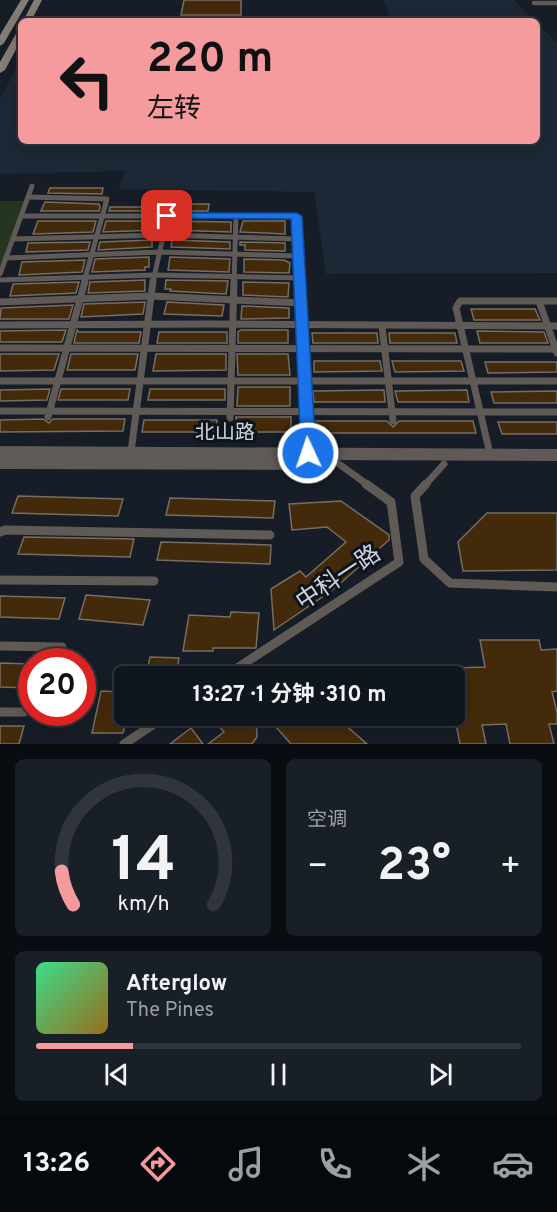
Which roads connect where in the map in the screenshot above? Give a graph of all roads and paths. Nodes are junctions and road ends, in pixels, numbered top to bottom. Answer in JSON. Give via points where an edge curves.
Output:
{"nodes":[{"id":1,"x":25,"y":0,"type":"edge"},
{"id":2,"x":38,"y":0,"type":"edge"},
{"id":3,"x":535,"y":4,"type":"dead end"},
{"id":4,"x":557,"y":5,"type":"edge"},
{"id":5,"x":29,"y":18,"type":"edge"},
{"id":6,"x":18,"y":37,"type":"edge"},
{"id":7,"x":0,"y":43,"type":"edge"},
{"id":8,"x":0,"y":70,"type":"edge"},
{"id":9,"x":32,"y":186,"type":"dead end"},
{"id":10,"x":28,"y":197,"type":"junction"},
{"id":11,"x":170,"y":204,"type":"dead end"},
{"id":12,"x":21,"y":216,"type":"junction"},
{"id":13,"x":102,"y":216,"type":"junction"},
{"id":14,"x":167,"y":216,"type":"junction"},
{"id":15,"x":236,"y":216,"type":"junction"},
{"id":16,"x":163,"y":235,"type":"junction"},
{"id":17,"x":96,"y":237,"type":"junction"},
{"id":18,"x":236,"y":237,"type":"junction"},
{"id":19,"x":13,"y":239,"type":"junction"},
{"id":20,"x":298,"y":239,"type":"junction"},
{"id":21,"x":159,"y":252,"type":"junction"},
{"id":22,"x":91,"y":255,"type":"junction"},
{"id":23,"x":235,"y":255,"type":"junction"},
{"id":24,"x":299,"y":256,"type":"junction"},
{"id":25,"x":6,"y":258,"type":"junction"},
{"id":26,"x":0,"y":274,"type":"edge"},
{"id":27,"x":155,"y":275,"type":"junction"},
{"id":28,"x":234,"y":276,"type":"junction"},
{"id":29,"x":85,"y":277,"type":"junction"},
{"id":30,"x":300,"y":278,"type":"junction"},
{"id":31,"x":0,"y":280,"type":"edge"},
{"id":32,"x":151,"y":296,"type":"junction"},
{"id":33,"x":80,"y":299,"type":"junction"},
{"id":34,"x":233,"y":300,"type":"junction"},
{"id":35,"x":539,"y":301,"type":"junction"},
{"id":36,"x":0,"y":302,"type":"edge"},
{"id":37,"x":557,"y":302,"type":"edge"},
{"id":38,"x":301,"y":303,"type":"junction"},
{"id":39,"x":148,"y":321,"type":"junction"},
{"id":40,"x":73,"y":323,"type":"junction"},
{"id":41,"x":233,"y":324,"type":"junction"},
{"id":42,"x":0,"y":325,"type":"edge"},
{"id":43,"x":302,"y":326,"type":"junction"},
{"id":44,"x":382,"y":326,"type":"junction"},
{"id":45,"x":460,"y":326,"type":"junction"},
{"id":46,"x":548,"y":326,"type":"junction"},
{"id":47,"x":557,"y":326,"type":"edge"},
{"id":48,"x":0,"y":348,"type":"edge"},
{"id":49,"x":66,"y":348,"type":"junction"},
{"id":50,"x":145,"y":348,"type":"junction"},
{"id":51,"x":232,"y":348,"type":"junction"},
{"id":52,"x":303,"y":349,"type":"junction"},
{"id":53,"x":385,"y":349,"type":"junction"},
{"id":54,"x":466,"y":349,"type":"junction"},
{"id":55,"x":556,"y":351,"type":"edge"},
{"id":56,"x":0,"y":381,"type":"edge"},
{"id":57,"x":57,"y":381,"type":"junction"},
{"id":58,"x":140,"y":381,"type":"junction"},
{"id":59,"x":231,"y":381,"type":"junction"},
{"id":60,"x":305,"y":381,"type":"junction"},
{"id":61,"x":388,"y":381,"type":"junction"},
{"id":62,"x":473,"y":381,"type":"junction"},
{"id":63,"x":557,"y":381,"type":"edge"},
{"id":64,"x":0,"y":411,"type":"edge"},
{"id":65,"x":136,"y":411,"type":"junction"},
{"id":66,"x":306,"y":411,"type":"junction"},
{"id":67,"x":392,"y":411,"type":"junction"},
{"id":68,"x":480,"y":411,"type":"junction"},
{"id":69,"x":557,"y":412,"type":"edge"},
{"id":70,"x":49,"y":414,"type":"junction"},
{"id":71,"x":230,"y":414,"type":"junction"},
{"id":72,"x":393,"y":421,"type":"dead end"},
{"id":73,"x":0,"y":452,"type":"edge"},
{"id":74,"x":131,"y":452,"type":"junction"},
{"id":75,"x":308,"y":453,"type":"junction"},
{"id":76,"x":490,"y":454,"type":"junction"},
{"id":77,"x":557,"y":454,"type":"edge"},
{"id":78,"x":0,"y":463,"type":"edge"},
{"id":79,"x":339,"y":464,"type":"junction"},
{"id":80,"x":444,"y":464,"type":"junction"},
{"id":81,"x":557,"y":464,"type":"edge"},
{"id":82,"x":0,"y":532,"type":"edge"},
{"id":83,"x":270,"y":535,"type":"dead end"},
{"id":84,"x":0,"y":580,"type":"edge"},
{"id":85,"x":154,"y":581,"type":"dead end"},
{"id":86,"x":557,"y":587,"type":"edge"},
{"id":87,"x":0,"y":646,"type":"edge"},
{"id":88,"x":63,"y":648,"type":"dead end"},
{"id":89,"x":240,"y":666,"type":"edge"},
{"id":90,"x":0,"y":712,"type":"edge"},
{"id":91,"x":18,"y":712,"type":"edge"},
{"id":92,"x":151,"y":726,"type":"edge"},
{"id":93,"x":124,"y":744,"type":"edge"}],
"edges":[{"from":1,"to":7,"type":"main road"},
{"from":2,"to":5,"type":"main road"},
{"from":3,"to":4,"type":"lane"},
{"from":6,"to":8,"type":"main road"},
{"from":9,"to":10,"type":"lane"},
{"from":10,"to":12,"type":"lane"},
{"from":10,"to":13,"type":"lane","via":[[106,199]]},
{"from":11,"to":14,"type":"lane"},
{"from":12,"to":13,"type":"lane"},
{"from":12,"to":19,"type":"lane"},
{"from":13,"to":14,"type":"lane"},
{"from":13,"to":17,"type":"lane"},
{"from":14,"to":15,"type":"lane"},
{"from":14,"to":16,"type":"lane"},
{"from":15,"to":18,"type":"lane"},
{"from":15,"to":20,"type":"lane","via":[[297,216]]},
{"from":16,"to":17,"type":"lane"},
{"from":16,"to":18,"type":"lane"},
{"from":16,"to":21,"type":"lane"},
{"from":17,"to":19,"type":"lane"},
{"from":17,"to":22,"type":"lane"},
{"from":18,"to":20,"type":"lane"},
{"from":18,"to":23,"type":"lane"},
{"from":19,"to":25,"type":"lane"},
{"from":20,"to":24,"type":"lane"},
{"from":21,"to":22,"type":"lane"},
{"from":21,"to":23,"type":"lane"},
{"from":21,"to":27,"type":"lane"},
{"from":22,"to":25,"type":"lane"},
{"from":22,"to":29,"type":"lane"},
{"from":23,"to":24,"type":"lane"},
{"from":23,"to":28,"type":"lane"},
{"from":24,"to":30,"type":"lane"},
{"from":25,"to":26,"type":"lane"},
{"from":27,"to":28,"type":"lane"},
{"from":27,"to":29,"type":"lane"},
{"from":27,"to":32,"type":"lane"},
{"from":28,"to":30,"type":"lane"},
{"from":28,"to":34,"type":"lane"},
{"from":29,"to":31,"type":"lane"},
{"from":29,"to":33,"type":"lane"},
{"from":30,"to":38,"type":"lane"},
{"from":32,"to":33,"type":"lane"},
{"from":32,"to":34,"type":"lane"},
{"from":32,"to":39,"type":"lane"},
{"from":33,"to":36,"type":"lane"},
{"from":33,"to":40,"type":"lane"},
{"from":34,"to":38,"type":"lane"},
{"from":34,"to":41,"type":"lane"},
{"from":35,"to":37,"type":"lane"},
{"from":35,"to":45,"type":"lane","via":[[460,301],[456,308]]},
{"from":35,"to":46,"type":"lane"},
{"from":38,"to":43,"type":"lane"},
{"from":39,"to":40,"type":"lane"},
{"from":39,"to":41,"type":"lane"},
{"from":39,"to":50,"type":"lane"},
{"from":40,"to":42,"type":"lane"},
{"from":40,"to":49,"type":"lane"},
{"from":41,"to":43,"type":"lane"},
{"from":41,"to":51,"type":"lane"},
{"from":43,"to":44,"type":"lane"},
{"from":43,"to":52,"type":"lane"},
{"from":44,"to":45,"type":"lane"},
{"from":44,"to":53,"type":"lane"},
{"from":45,"to":46,"type":"lane"},
{"from":45,"to":54,"type":"lane"},
{"from":46,"to":47,"type":"lane"},
{"from":46,"to":55,"type":"lane"},
{"from":48,"to":49,"type":"lane"},
{"from":49,"to":50,"type":"lane"},
{"from":49,"to":57,"type":"lane"},
{"from":50,"to":51,"type":"lane"},
{"from":50,"to":58,"type":"lane"},
{"from":51,"to":52,"type":"lane"},
{"from":51,"to":59,"type":"lane"},
{"from":52,"to":53,"type":"lane"},
{"from":52,"to":60,"type":"lane"},
{"from":53,"to":54,"type":"lane"},
{"from":53,"to":61,"type":"lane"},
{"from":54,"to":55,"type":"lane"},
{"from":54,"to":62,"type":"lane"},
{"from":56,"to":57,"type":"lane"},
{"from":57,"to":58,"type":"lane"},
{"from":57,"to":70,"type":"lane"},
{"from":58,"to":59,"type":"lane"},
{"from":58,"to":65,"type":"lane"},
{"from":59,"to":60,"type":"lane"},
{"from":59,"to":71,"type":"lane"},
{"from":60,"to":61,"type":"lane"},
{"from":60,"to":66,"type":"lane"},
{"from":61,"to":62,"type":"lane"},
{"from":61,"to":67,"type":"lane"},
{"from":62,"to":63,"type":"lane"},
{"from":62,"to":68,"type":"lane"},
{"from":64,"to":70,"type":"lane"},
{"from":65,"to":70,"type":"lane"},
{"from":65,"to":71,"type":"lane"},
{"from":65,"to":74,"type":"lane"},
{"from":66,"to":67,"type":"lane"},
{"from":66,"to":71,"type":"lane"},
{"from":66,"to":75,"type":"lane"},
{"from":67,"to":68,"type":"lane"},
{"from":67,"to":72,"type":"lane"},
{"from":68,"to":69,"type":"lane"},
{"from":68,"to":76,"type":"lane"},
{"from":73,"to":74,"type":"street","name":"北山路"},
{"from":74,"to":75,"type":"street","name":"北山路"},
{"from":75,"to":76,"type":"street","name":"北山路"},
{"from":76,"to":77,"type":"street","name":"北山路"},
{"from":78,"to":79,"type":"street","name":"北山路"},
{"from":79,"to":80,"type":"street","name":"北山路"},
{"from":79,"to":89,"type":"lane","name":"中科一路","via":[[391,502],[399,562]]},
{"from":80,"to":81,"type":"street","name":"北山路"},
{"from":80,"to":86,"type":"lane","via":[[415,496],[424,559],[450,583]]},
{"from":82,"to":83,"type":"lane"},
{"from":84,"to":85,"type":"lane"},
{"from":87,"to":88,"type":"lane"},
{"from":90,"to":91,"type":"lane"},
{"from":92,"to":93,"type":"lane"}]}
